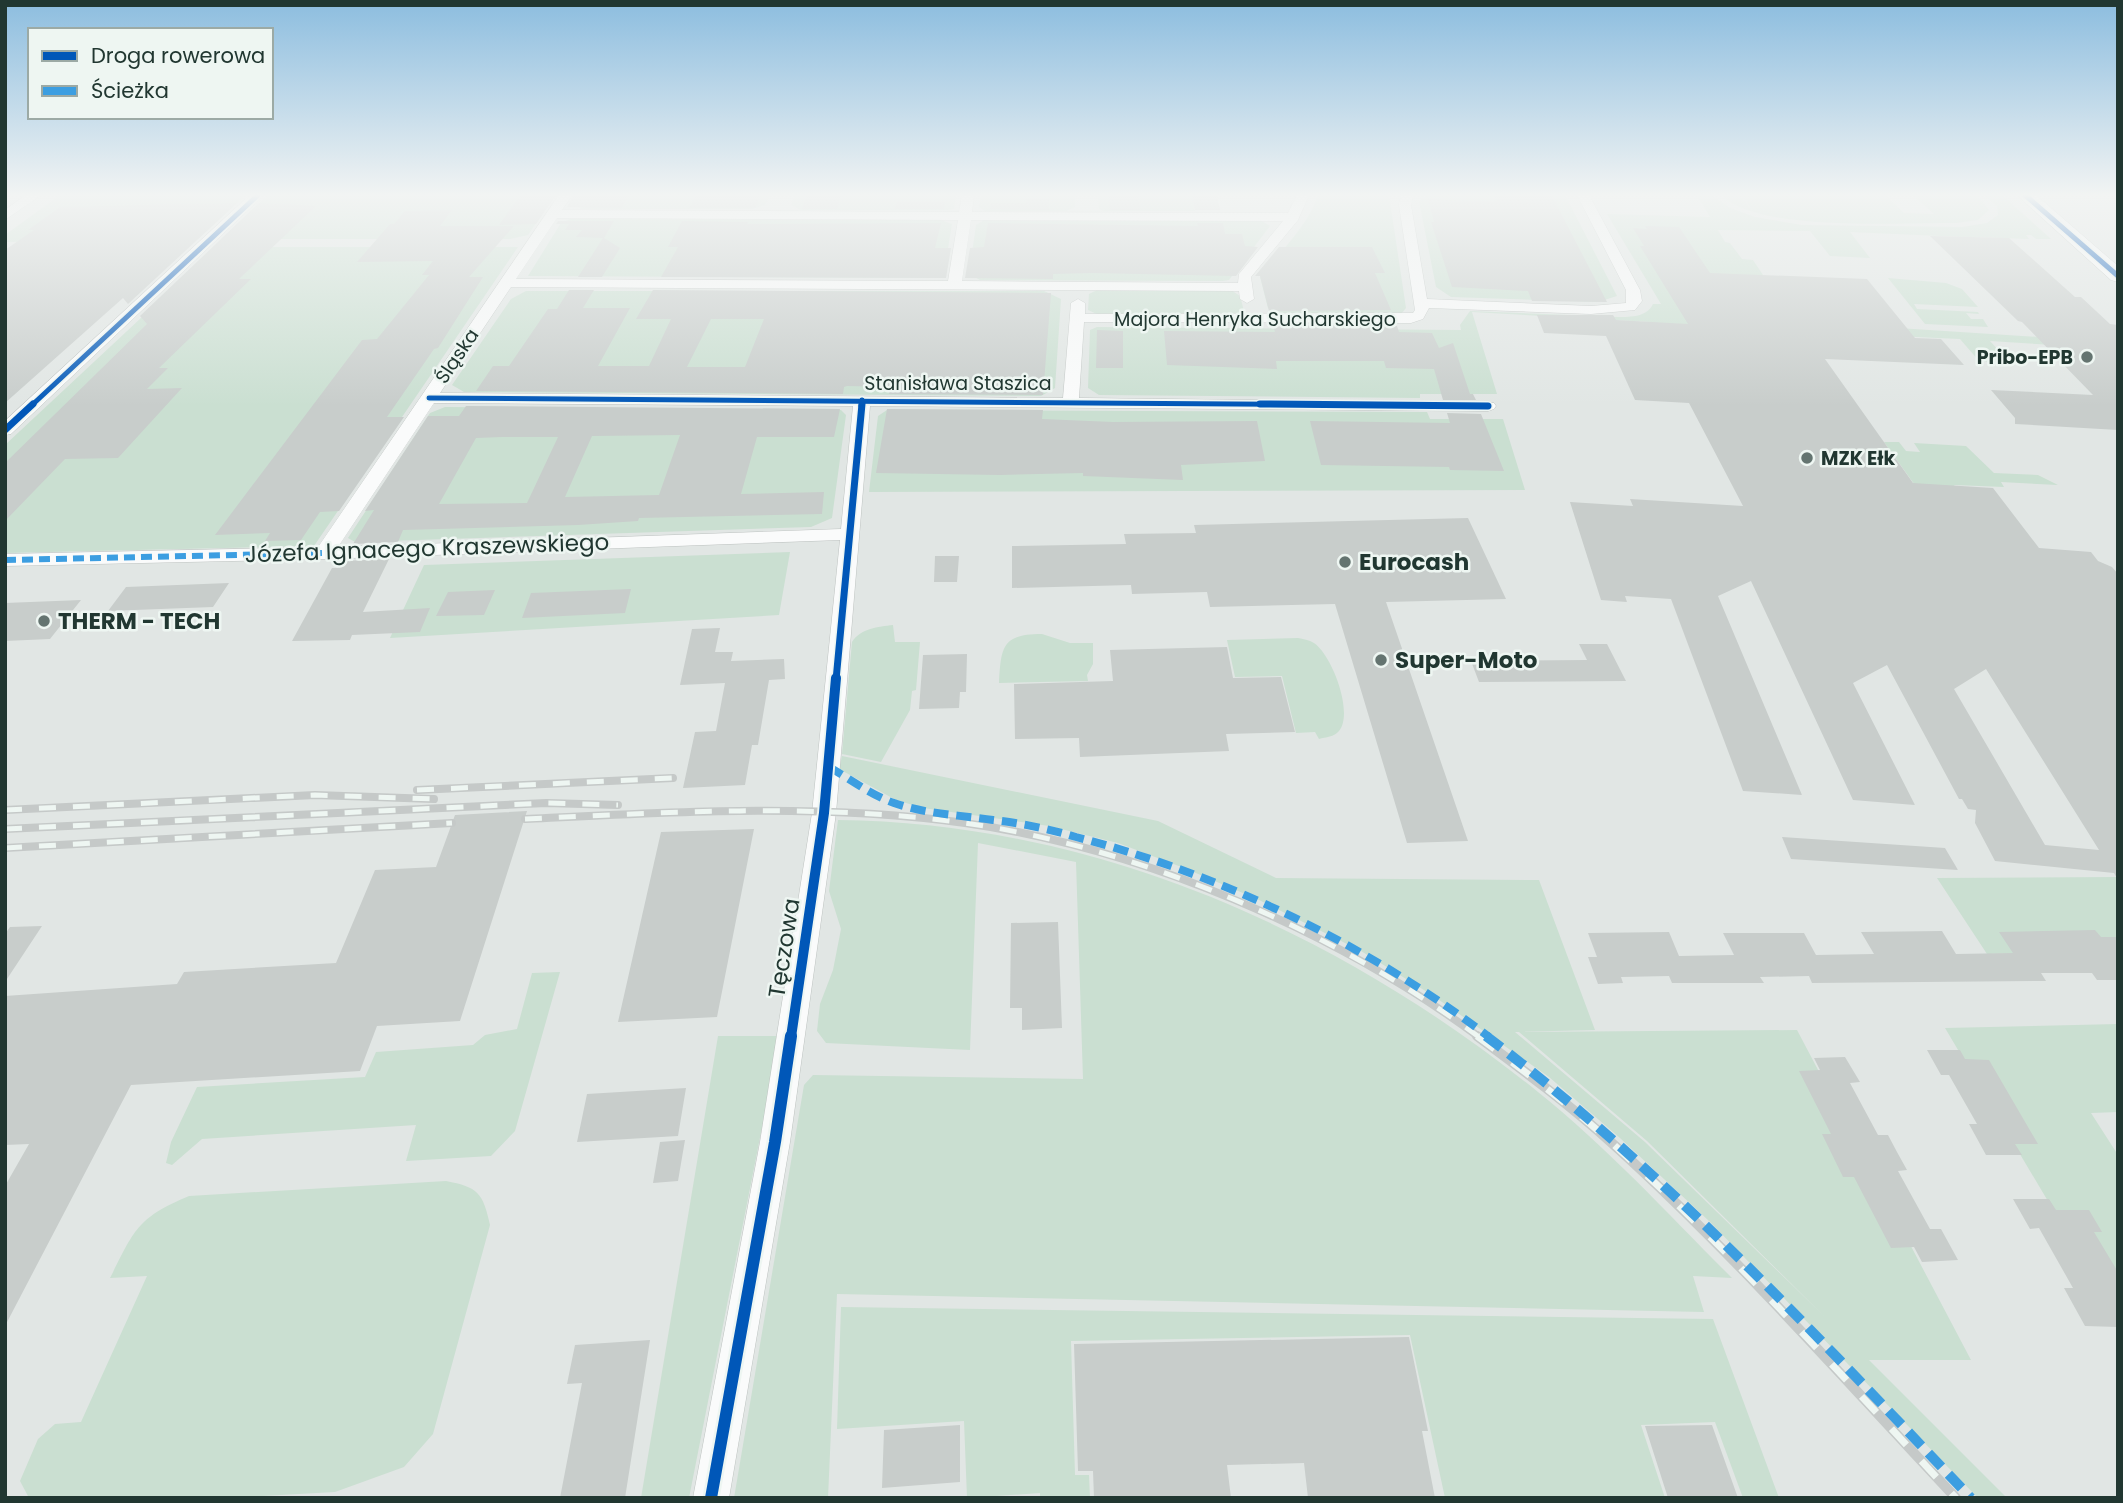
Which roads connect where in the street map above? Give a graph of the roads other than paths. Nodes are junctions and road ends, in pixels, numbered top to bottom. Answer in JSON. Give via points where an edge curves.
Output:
{"nodes":[{"id":1,"x":182,"y":265,"type":"edge"},
{"id":2,"x":518,"y":265,"type":"edge"},
{"id":3,"x":957,"y":265,"type":"edge"},
{"id":4,"x":1254,"y":265,"type":"edge"},
{"id":5,"x":1415,"y":265,"type":"edge"},
{"id":6,"x":1620,"y":265,"type":"edge"},
{"id":7,"x":506,"y":283,"type":"junction"},
{"id":8,"x":954,"y":285,"type":"junction"},
{"id":9,"x":1081,"y":286,"type":"junction"},
{"id":10,"x":1243,"y":287,"type":"junction"},
{"id":11,"x":1421,"y":303,"type":"junction"},
{"id":12,"x":1076,"y":318,"type":"junction"},
{"id":13,"x":1252,"y":319,"type":"junction"},
{"id":14,"x":429,"y":398,"type":"junction"},
{"id":15,"x":862,"y":400,"type":"junction"},
{"id":16,"x":1071,"y":401,"type":"junction"},
{"id":17,"x":1488,"y":406,"type":"dead end"},
{"id":18,"x":5,"y":430,"type":"edge"},
{"id":19,"x":849,"y":534,"type":"junction"},
{"id":20,"x":324,"y":552,"type":"junction"},
{"id":21,"x":5,"y":560,"type":"edge"},
{"id":22,"x":711,"y":1498,"type":"edge"}],
"edges":[{"from":1,"to":18,"type":"street"},
{"from":2,"to":7,"type":"street","name":"Śląska"},
{"from":3,"to":8,"type":"street"},
{"from":4,"to":10,"type":"street"},
{"from":5,"to":11,"type":"street"},
{"from":6,"to":11,"type":"street","via":[[1636,301],[1630,307],[1591,310]]},
{"from":7,"to":8,"type":"street","name":"Majora Henryka Sucharskiego"},
{"from":7,"to":14,"type":"street","name":"Śląska"},
{"from":8,"to":9,"type":"street","name":"Majora Henryka Sucharskiego"},
{"from":9,"to":10,"type":"street","name":"Majora Henryka Sucharskiego"},
{"from":9,"to":12,"type":"street"},
{"from":10,"to":13,"type":"street"},
{"from":11,"to":13,"type":"street","name":"Majora Henryka Sucharskiego","via":[[1418,316],[1411,319]]},
{"from":12,"to":13,"type":"street","name":"Majora Henryka Sucharskiego"},
{"from":12,"to":16,"type":"street"},
{"from":14,"to":15,"type":"street","name":"Stanisława Staszica"},
{"from":14,"to":20,"type":"street","name":"Śląska"},
{"from":15,"to":16,"type":"street","name":"Stanisława Staszica"},
{"from":15,"to":19,"type":"street","name":"Tęczowa"},
{"from":16,"to":17,"type":"street","name":"Stanisława Staszica"},
{"from":19,"to":20,"type":"street","name":"Józefa Ignacego Kraszewskiego"},
{"from":19,"to":22,"type":"street","name":"Tęczowa","via":[[822,827],[775,1142]]},
{"from":20,"to":21,"type":"street","name":"Józefa Ignacego Kraszewskiego"}]}
